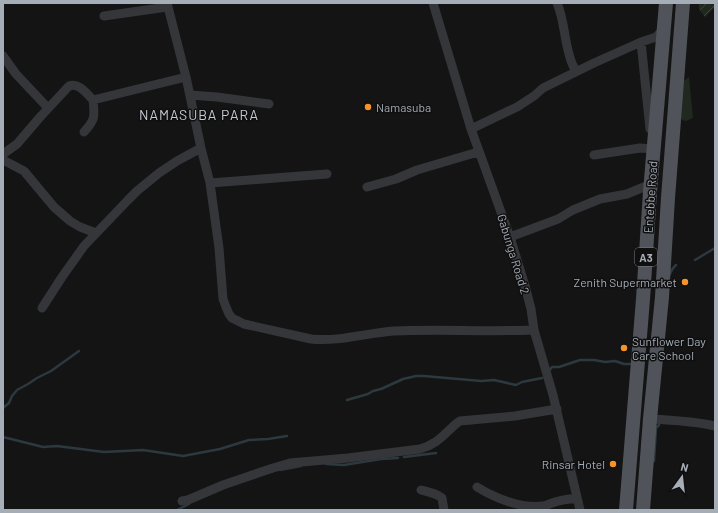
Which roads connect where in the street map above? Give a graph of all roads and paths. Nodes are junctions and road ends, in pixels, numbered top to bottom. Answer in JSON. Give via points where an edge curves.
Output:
{"nodes":[{"id":1,"x":433,"y":3,"type":"edge"},
{"id":2,"x":557,"y":3,"type":"edge"},
{"id":3,"x":666,"y":3,"type":"edge"},
{"id":4,"x":683,"y":3,"type":"edge"},
{"id":5,"x":167,"y":5,"type":"edge"},
{"id":6,"x":104,"y":16,"type":"dead end"},
{"id":7,"x":664,"y":29,"type":"junction"},
{"id":8,"x":641,"y":42,"type":"junction"},
{"id":9,"x":3,"y":56,"type":"edge"},
{"id":10,"x":576,"y":72,"type":"junction"},
{"id":11,"x":186,"y":77,"type":"junction"},
{"id":12,"x":190,"y":95,"type":"junction"},
{"id":13,"x":93,"y":100,"type":"junction"},
{"id":14,"x":269,"y":104,"type":"dead end"},
{"id":15,"x":48,"y":108,"type":"junction"},
{"id":16,"x":471,"y":129,"type":"junction"},
{"id":17,"x":84,"y":132,"type":"dead end"},
{"id":18,"x":201,"y":148,"type":"junction"},
{"id":19,"x":653,"y":149,"type":"junction"},
{"id":20,"x":478,"y":152,"type":"junction"},
{"id":21,"x":3,"y":154,"type":"edge"},
{"id":22,"x":594,"y":155,"type":"dead end"},
{"id":23,"x":3,"y":160,"type":"edge"},
{"id":24,"x":653,"y":164,"type":"junction"},
{"id":25,"x":327,"y":174,"type":"dead end"},
{"id":26,"x":210,"y":183,"type":"junction"},
{"id":27,"x":651,"y":184,"type":"junction"},
{"id":28,"x":367,"y":187,"type":"dead end"},
{"id":29,"x":96,"y":233,"type":"junction"},
{"id":30,"x":510,"y":237,"type":"junction"},
{"id":31,"x":42,"y":308,"type":"dead end"},
{"id":32,"x":534,"y":330,"type":"junction"},
{"id":33,"x":557,"y":409,"type":"junction"},
{"id":34,"x":650,"y":419,"type":"junction"},
{"id":35,"x":715,"y":426,"type":"edge"},
{"id":36,"x":477,"y":487,"type":"dead end"},
{"id":37,"x":421,"y":490,"type":"dead end"},
{"id":38,"x":577,"y":498,"type":"junction"},
{"id":39,"x":182,"y":501,"type":"dead end"},
{"id":40,"x":444,"y":510,"type":"edge"},
{"id":41,"x":580,"y":510,"type":"edge"},
{"id":42,"x":626,"y":510,"type":"edge"},
{"id":43,"x":643,"y":510,"type":"edge"}],
"edges":[{"from":1,"to":16,"type":"street","name":"Gabunga Road 2"},
{"from":2,"to":10,"type":"street","via":[[569,55]]},
{"from":3,"to":7,"type":"main road","name":"Entebbe Road","number":"A3"},
{"from":4,"to":34,"type":"main road","name":"Entebbe Road","number":"A3","via":[[662,297]]},
{"from":5,"to":6,"type":"street"},
{"from":5,"to":11,"type":"street"},
{"from":7,"to":8,"type":"street","via":[[656,37]]},
{"from":7,"to":24,"type":"main road","name":"Entebbe Road","number":"A3"},
{"from":8,"to":10,"type":"street"},
{"from":8,"to":19,"type":"street"},
{"from":9,"to":15,"type":"street"},
{"from":10,"to":16,"type":"street","via":[[543,88],[526,102]]},
{"from":11,"to":12,"type":"street"},
{"from":11,"to":13,"type":"street"},
{"from":12,"to":14,"type":"street"},
{"from":12,"to":18,"type":"street"},
{"from":13,"to":15,"type":"street","via":[[72,84]]},
{"from":13,"to":17,"type":"street","via":[[93,121]]},
{"from":15,"to":21,"type":"street","via":[[17,144]]},
{"from":16,"to":20,"type":"street","name":"Gabunga Road 2"},
{"from":18,"to":26,"type":"street"},
{"from":18,"to":29,"type":"street","via":[[159,173],[137,191]]},
{"from":19,"to":22,"type":"street","via":[[640,148]]},
{"from":19,"to":24,"type":"street"},
{"from":20,"to":28,"type":"street"},
{"from":20,"to":30,"type":"street","name":"Gabunga Road 2"},
{"from":23,"to":29,"type":"street","via":[[24,171],[54,207],[70,221]]},
{"from":24,"to":27,"type":"main road","name":"Entebbe Road","number":"A3"},
{"from":25,"to":26,"type":"street"},
{"from":26,"to":32,"type":"street","via":[[223,299],[232,318],[244,324],[318,340],[423,330]]},
{"from":27,"to":30,"type":"street","via":[[627,194],[600,199],[558,219]]},
{"from":27,"to":42,"type":"main road","name":"Entebbe Road","number":"A3"},
{"from":29,"to":31,"type":"street","via":[[84,246]]},
{"from":30,"to":32,"type":"street","name":"Gabunga Road 2","via":[[531,309]]},
{"from":32,"to":33,"type":"street","name":"Gabunga Road 2"},
{"from":33,"to":38,"type":"street","name":"Gabunga Road 2"},
{"from":33,"to":39,"type":"street","via":[[460,421],[437,442],[420,449],[290,464]]},
{"from":34,"to":35,"type":"street"},
{"from":34,"to":43,"type":"main road","name":"Entebbe Road","number":"A3"},
{"from":36,"to":38,"type":"street","via":[[502,499],[535,506]]},
{"from":37,"to":40,"type":"street","via":[[442,498]]},
{"from":38,"to":41,"type":"street","name":"Gabunga Road 2"}]}
